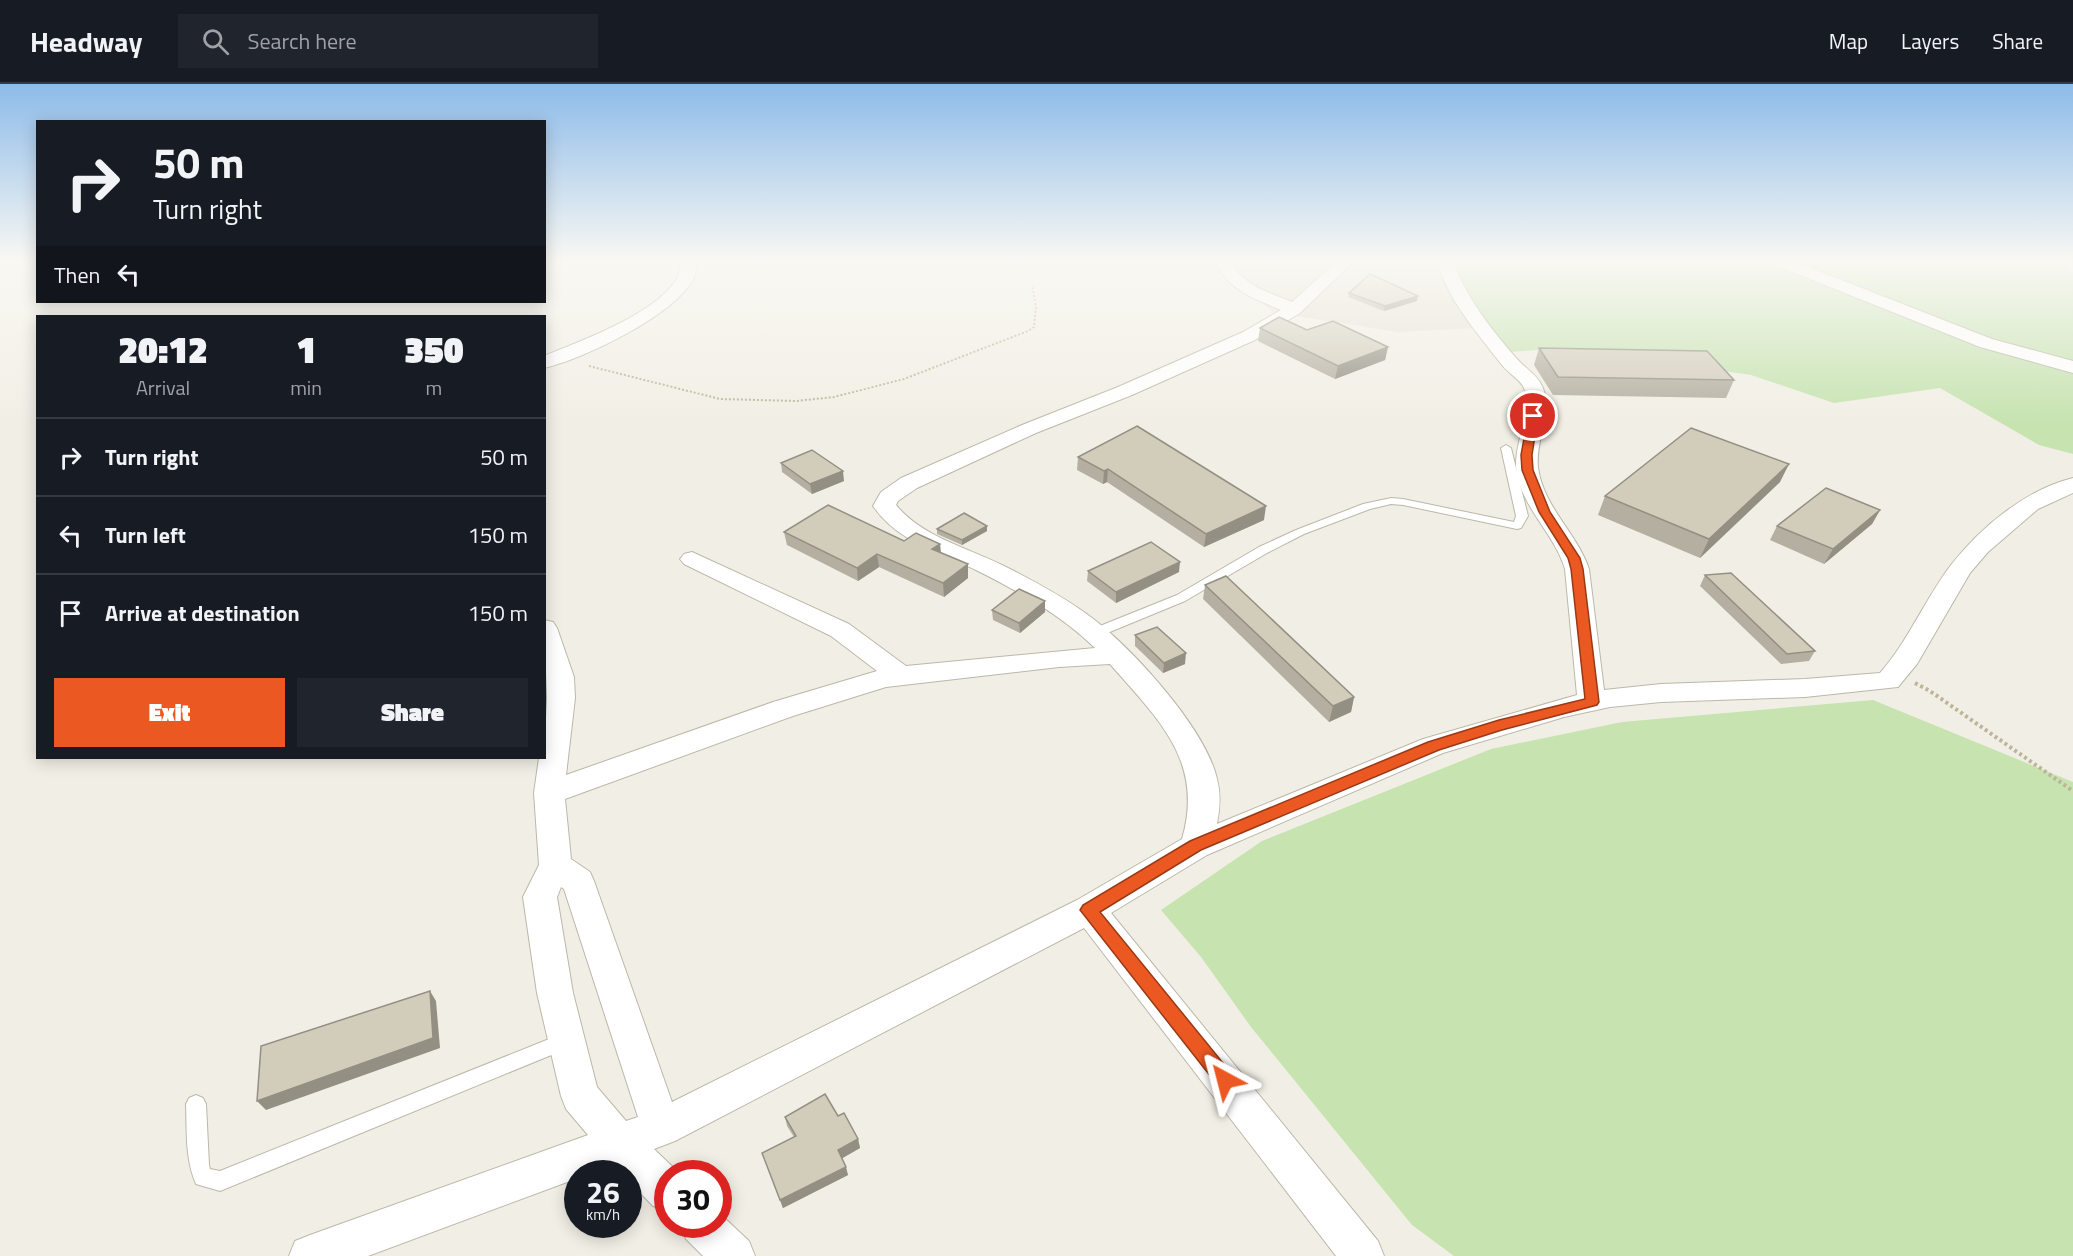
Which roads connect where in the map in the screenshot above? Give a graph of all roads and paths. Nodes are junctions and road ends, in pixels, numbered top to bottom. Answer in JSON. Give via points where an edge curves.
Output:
{"nodes":[{"id":1,"x":648,"y":315,"type":"edge"},
{"id":2,"x":1035,"y":315,"type":"edge"},
{"id":3,"x":1285,"y":315,"type":"edge"},
{"id":4,"x":1476,"y":315,"type":"edge"},
{"id":5,"x":1914,"y":315,"type":"edge"},
{"id":6,"x":550,"y":360,"type":"edge"},
{"id":7,"x":2073,"y":367,"type":"edge"},
{"id":8,"x":1506,"y":448,"type":"dead end"},
{"id":9,"x":2073,"y":485,"type":"edge"},
{"id":10,"x":692,"y":560,"type":"dead end"},
{"id":11,"x":1095,"y":633,"type":"junction"},
{"id":12,"x":546,"y":634,"type":"edge"},
{"id":13,"x":1116,"y":655,"type":"junction"},
{"id":14,"x":1895,"y":673,"type":"junction"},
{"id":15,"x":901,"y":676,"type":"junction"},
{"id":16,"x":1592,"y":702,"type":"junction"},
{"id":17,"x":2073,"y":790,"type":"edge"},
{"id":18,"x":549,"y":794,"type":"junction"},
{"id":19,"x":1196,"y":846,"type":"junction"},
{"id":20,"x":555,"y":865,"type":"junction"},
{"id":21,"x":1089,"y":910,"type":"junction"},
{"id":22,"x":566,"y":1040,"type":"junction"},
{"id":23,"x":196,"y":1104,"type":"dead end"},
{"id":24,"x":661,"y":1128,"type":"junction"},
{"id":25,"x":620,"y":1144,"type":"junction"},
{"id":26,"x":654,"y":1177,"type":"edge"},
{"id":27,"x":715,"y":1238,"type":"edge"},
{"id":28,"x":310,"y":1256,"type":"edge"},
{"id":29,"x":734,"y":1256,"type":"edge"},
{"id":30,"x":1363,"y":1256,"type":"edge"}],
"edges":[{"from":1,"to":6,"type":"street"},
{"from":2,"to":6,"type":"path","via":[[1034,327],[1028,331],[904,380],[834,397],[786,402],[720,399]]},
{"from":3,"to":11,"type":"street","via":[[1249,336],[1029,429],[909,483],[889,497],[884,506],[902,526],[985,565]]},
{"from":4,"to":16,"type":"street","via":[[1536,395],[1528,436],[1528,470],[1545,512],[1574,558]]},
{"from":5,"to":7,"type":"street","via":[[1986,343]]},
{"from":8,"to":11,"type":"lane","via":[[1522,516],[1517,526],[1403,502],[1367,506],[1282,540],[1181,598]]},
{"from":9,"to":14,"type":"street","via":[[2030,504],[1980,547],[1960,570]]},
{"from":10,"to":15,"type":"street","via":[[840,630]]},
{"from":11,"to":13,"type":"street"},
{"from":12,"to":18,"type":"street","via":[[560,677],[561,698]]},
{"from":13,"to":15,"type":"street"},
{"from":13,"to":19,"type":"street","via":[[1190,746],[1200,769],[1204,819]]},
{"from":14,"to":16,"type":"street","via":[[1881,682],[1661,693]]},
{"from":14,"to":17,"type":"path","via":[[1930,691]]},
{"from":15,"to":18,"type":"street","via":[[825,695]]},
{"from":16,"to":19,"type":"street","via":[[1433,746]]},
{"from":18,"to":20,"type":"street"},
{"from":19,"to":21,"type":"street"},
{"from":20,"to":22,"type":"street","via":[[540,897]]},
{"from":20,"to":24,"type":"street","via":[[578,881]]},
{"from":21,"to":24,"type":"street"},
{"from":21,"to":30,"type":"street"},
{"from":22,"to":23,"type":"lane","via":[[220,1181],[203,1177],[199,1165]]},
{"from":22,"to":25,"type":"street","via":[[580,1096]]},
{"from":24,"to":25,"type":"street"},
{"from":25,"to":26,"type":"street"},
{"from":25,"to":28,"type":"street"},
{"from":27,"to":29,"type":"street"}]}
